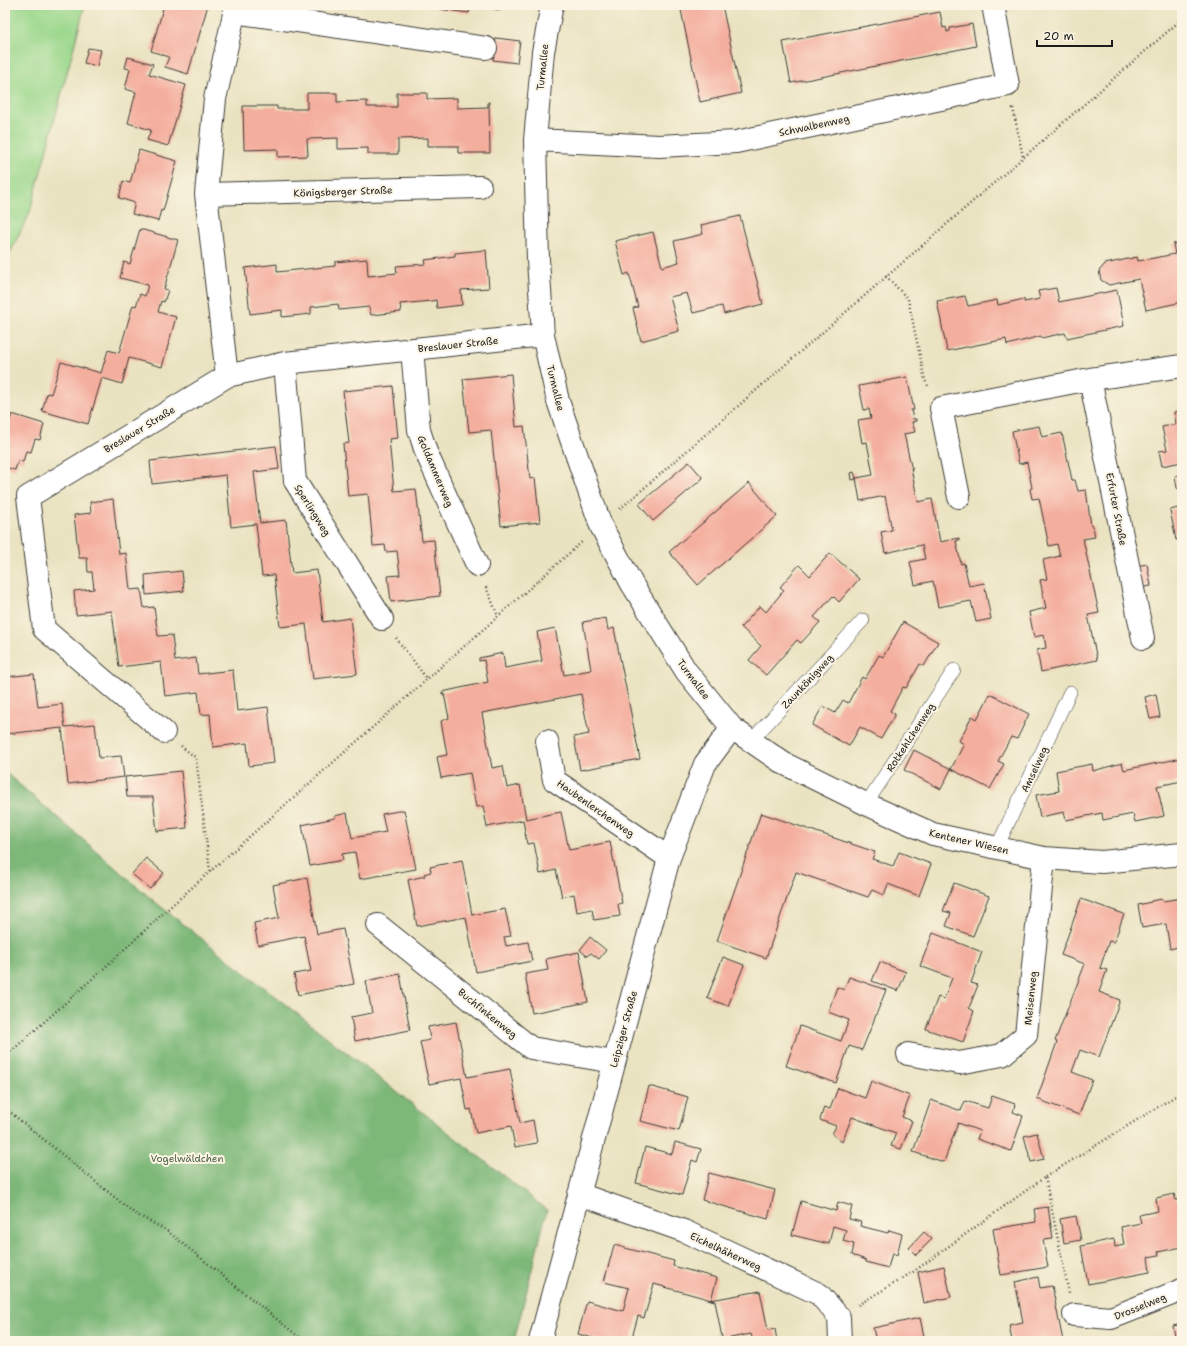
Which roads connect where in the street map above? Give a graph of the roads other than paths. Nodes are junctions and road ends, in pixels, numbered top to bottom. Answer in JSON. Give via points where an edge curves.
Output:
{"nodes":[{"id":1,"x":552,"y":5,"type":"edge"},
{"id":2,"x":993,"y":5,"type":"edge"},
{"id":3,"x":235,"y":8,"type":"edge"},
{"id":4,"x":486,"y":48,"type":"dead end"},
{"id":5,"x":535,"y":140,"type":"junction"},
{"id":6,"x":480,"y":187,"type":"dead end"},
{"id":7,"x":206,"y":194,"type":"junction"},
{"id":8,"x":543,"y":335,"type":"junction"},
{"id":9,"x":412,"y":349,"type":"junction"},
{"id":10,"x":285,"y":363,"type":"junction"},
{"id":11,"x":1182,"y":366,"type":"edge"},
{"id":12,"x":227,"y":376,"type":"junction"},
{"id":13,"x":1090,"y":379,"type":"junction"},
{"id":14,"x":960,"y":497,"type":"dead end"},
{"id":15,"x":477,"y":565,"type":"road end"},
{"id":16,"x":382,"y":619,"type":"road end"},
{"id":17,"x":863,"y":620,"type":"dead end"},
{"id":18,"x":1143,"y":638,"type":"dead end"},
{"id":19,"x":954,"y":670,"type":"dead end"},
{"id":20,"x":1070,"y":692,"type":"dead end"},
{"id":21,"x":732,"y":728,"type":"junction"},
{"id":22,"x":164,"y":732,"type":"road end"},
{"id":23,"x":546,"y":741,"type":"dead end"},
{"id":24,"x":751,"y":741,"type":"junction"},
{"id":25,"x":866,"y":804,"type":"junction"},
{"id":26,"x":997,"y":847,"type":"junction"},
{"id":27,"x":1182,"y":854,"type":"edge"},
{"id":28,"x":669,"y":858,"type":"junction"},
{"id":29,"x":1044,"y":858,"type":"junction"},
{"id":30,"x":378,"y":924,"type":"dead end"},
{"id":31,"x":908,"y":1054,"type":"dead end"},
{"id":32,"x":614,"y":1062,"type":"junction"},
{"id":33,"x":579,"y":1194,"type":"junction"},
{"id":34,"x":1182,"y":1290,"type":"edge"},
{"id":35,"x":1074,"y":1315,"type":"road end"},
{"id":36,"x":540,"y":1341,"type":"edge"},
{"id":37,"x":840,"y":1341,"type":"edge"}],
"edges":[{"from":1,"to":5,"type":"street","name":"Turmallee","via":[[543,52]]},
{"from":2,"to":5,"type":"street","name":"Schwalbenweg","via":[[1008,85],[736,142],[659,146]]},
{"from":3,"to":4,"type":"street"},
{"from":3,"to":7,"type":"street","via":[[215,99]]},
{"from":5,"to":8,"type":"street","name":"Turmallee"},
{"from":6,"to":7,"type":"street","name":"Königsberger Straße"},
{"from":7,"to":12,"type":"street"},
{"from":8,"to":9,"type":"street","name":"Breslauer Straße"},
{"from":8,"to":21,"type":"street","name":"Turmallee","via":[[558,401],[601,526],[632,584],[686,671]]},
{"from":9,"to":10,"type":"street","name":"Breslauer Straße"},
{"from":9,"to":15,"type":"street","name":"Goldammerweg","via":[[419,430],[426,452]]},
{"from":10,"to":12,"type":"street","name":"Breslauer Straße"},
{"from":10,"to":16,"type":"street","name":"Sperlingweg","via":[[295,481]]},
{"from":11,"to":13,"type":"street"},
{"from":12,"to":22,"type":"street","name":"Breslauer Straße","via":[[28,497],[44,629]]},
{"from":13,"to":14,"type":"street","via":[[941,408]]},
{"from":13,"to":18,"type":"street","name":"Erfurter Straße"},
{"from":17,"to":24,"type":"lane","name":"Zaunkönigweg"},
{"from":19,"to":25,"type":"lane","name":"Rotkehlchenweg"},
{"from":20,"to":26,"type":"lane","name":"Amselweg"},
{"from":21,"to":24,"type":"street","name":"Kentener Wiesen"},
{"from":21,"to":28,"type":"street","name":"Leipziger Straße","via":[[705,764]]},
{"from":23,"to":28,"type":"street","name":"Haubenlerchenweg","via":[[554,780]]},
{"from":24,"to":25,"type":"street","name":"Kentener Wiesen","via":[[783,763]]},
{"from":25,"to":26,"type":"street","name":"Kentener Wiesen","via":[[933,834]]},
{"from":26,"to":29,"type":"street","name":"Kentener Wiesen"},
{"from":27,"to":29,"type":"street","name":"Kentener Wiesen","via":[[1102,862]]},
{"from":28,"to":32,"type":"street","name":"Leipziger Straße"},
{"from":29,"to":31,"type":"street","name":"Meisenweg","via":[[1026,1036],[1002,1055],[959,1063]]},
{"from":30,"to":32,"type":"street","name":"Buchfinkenweg","via":[[531,1048]]},
{"from":32,"to":33,"type":"street","name":"Leipziger Straße"},
{"from":33,"to":36,"type":"street","name":"Leipziger Straße"},
{"from":33,"to":37,"type":"street","name":"Eichelhäherweg","via":[[684,1231],[819,1294],[839,1317]]},
{"from":34,"to":35,"type":"street","name":"Drosselweg","via":[[1111,1318]]}]}
